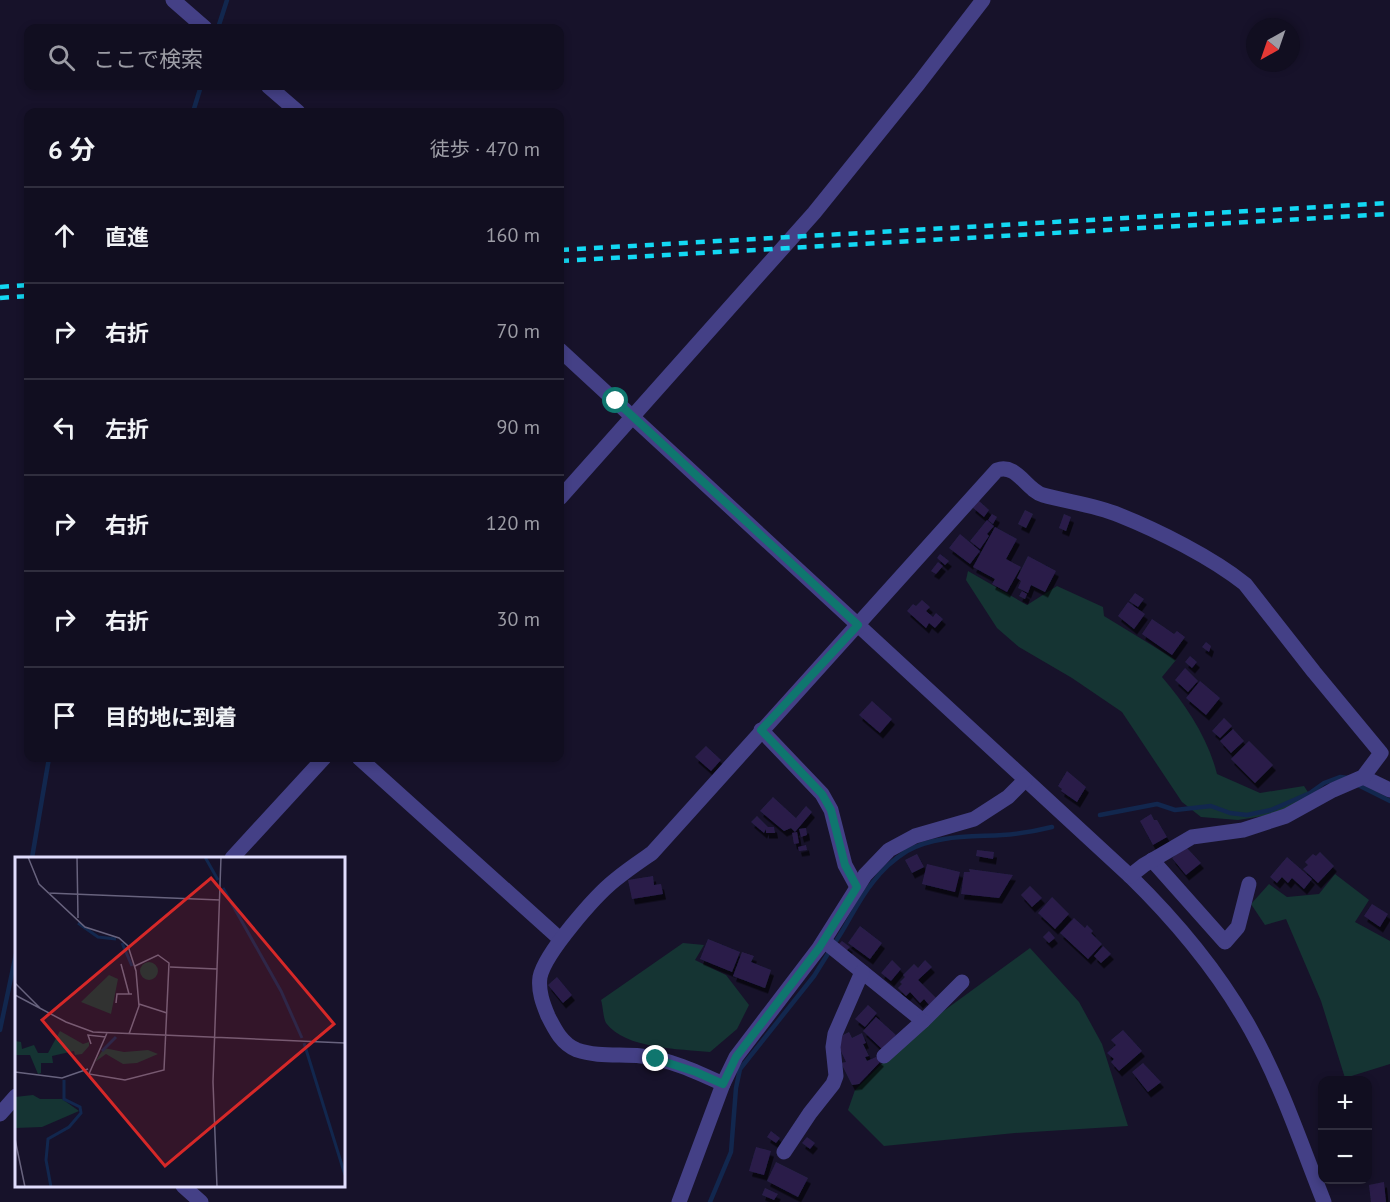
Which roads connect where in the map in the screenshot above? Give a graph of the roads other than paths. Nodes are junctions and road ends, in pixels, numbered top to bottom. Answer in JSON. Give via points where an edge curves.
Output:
{"nodes":[{"id":1,"x":173,"y":0,"type":"edge"},
{"id":2,"x":983,"y":0,"type":"edge"},
{"id":3,"x":200,"y":24,"type":"edge"},
{"id":4,"x":273,"y":90,"type":"edge"},
{"id":5,"x":293,"y":108,"type":"edge"},
{"id":6,"x":564,"y":354,"type":"edge"},
{"id":7,"x":633,"y":417,"type":"junction"},
{"id":8,"x":564,"y":494,"type":"edge"},
{"id":9,"x":858,"y":625,"type":"junction"},
{"id":10,"x":761,"y":730,"type":"junction"},
{"id":11,"x":320,"y":762,"type":"edge"},
{"id":12,"x":362,"y":762,"type":"edge"},
{"id":13,"x":1363,"y":777,"type":"junction"},
{"id":14,"x":1025,"y":780,"type":"junction"},
{"id":15,"x":1390,"y":790,"type":"edge"},
{"id":16,"x":233,"y":857,"type":"edge"},
{"id":17,"x":1152,"y":860,"type":"junction"},
{"id":18,"x":1130,"y":876,"type":"junction"},
{"id":19,"x":1249,"y":884,"type":"dead end"},
{"id":20,"x":857,"y":887,"type":"junction"},
{"id":21,"x":560,"y":939,"type":"junction"},
{"id":22,"x":824,"y":941,"type":"junction"},
{"id":23,"x":1225,"y":942,"type":"junction"},
{"id":24,"x":1206,"y":961,"type":"junction"},
{"id":25,"x":862,"y":972,"type":"junction"},
{"id":26,"x":962,"y":982,"type":"dead end"},
{"id":27,"x":923,"y":1021,"type":"junction"},
{"id":28,"x":884,"y":1056,"type":"dead end"},
{"id":29,"x":723,"y":1084,"type":"junction"},
{"id":30,"x":15,"y":1097,"type":"edge"},
{"id":31,"x":0,"y":1114,"type":"edge"},
{"id":32,"x":784,"y":1152,"type":"dead end"},
{"id":33,"x":185,"y":1187,"type":"edge"},
{"id":34,"x":201,"y":1202,"type":"edge"},
{"id":35,"x":679,"y":1202,"type":"edge"},
{"id":36,"x":1324,"y":1202,"type":"edge"}],
"edges":[{"from":1,"to":3,"type":"street"},
{"from":2,"to":7,"type":"street","via":[[814,213]]},
{"from":4,"to":5,"type":"street"},
{"from":6,"to":7,"type":"street"},
{"from":7,"to":8,"type":"street"},
{"from":7,"to":9,"type":"street"},
{"from":9,"to":10,"type":"street"},
{"from":9,"to":13,"type":"street","via":[[997,470],[1008,469],[1040,494],[1119,515],[1196,552],[1245,584],[1382,753]]},
{"from":9,"to":14,"type":"street"},
{"from":10,"to":20,"type":"street","via":[[822,794],[831,810],[845,865]]},
{"from":10,"to":21,"type":"street","via":[[652,853],[612,881]]},
{"from":11,"to":16,"type":"street"},
{"from":12,"to":21,"type":"street"},
{"from":13,"to":15,"type":"street"},
{"from":13,"to":17,"type":"street","via":[[1286,816],[1243,830],[1192,837]]},
{"from":14,"to":18,"type":"street"},
{"from":14,"to":20,"type":"street","via":[[1008,797],[974,819],[915,836],[889,850]]},
{"from":17,"to":18,"type":"street"},
{"from":17,"to":23,"type":"street"},
{"from":18,"to":24,"type":"street"},
{"from":19,"to":23,"type":"street","via":[[1238,927]]},
{"from":20,"to":22,"type":"street"},
{"from":21,"to":29,"type":"street","via":[[546,961],[539,989],[551,1022],[565,1043],[589,1053],[643,1056],[669,1062]]},
{"from":22,"to":25,"type":"street"},
{"from":22,"to":29,"type":"street","via":[[736,1057]]},
{"from":23,"to":24,"type":"street"},
{"from":24,"to":36,"type":"street","via":[[1251,1031],[1281,1091]]},
{"from":25,"to":27,"type":"street"},
{"from":25,"to":32,"type":"street","via":[[835,1034],[833,1084]]},
{"from":26,"to":27,"type":"street"},
{"from":27,"to":28,"type":"street"},
{"from":29,"to":35,"type":"street"},
{"from":30,"to":31,"type":"street"},
{"from":33,"to":34,"type":"street"}]}
